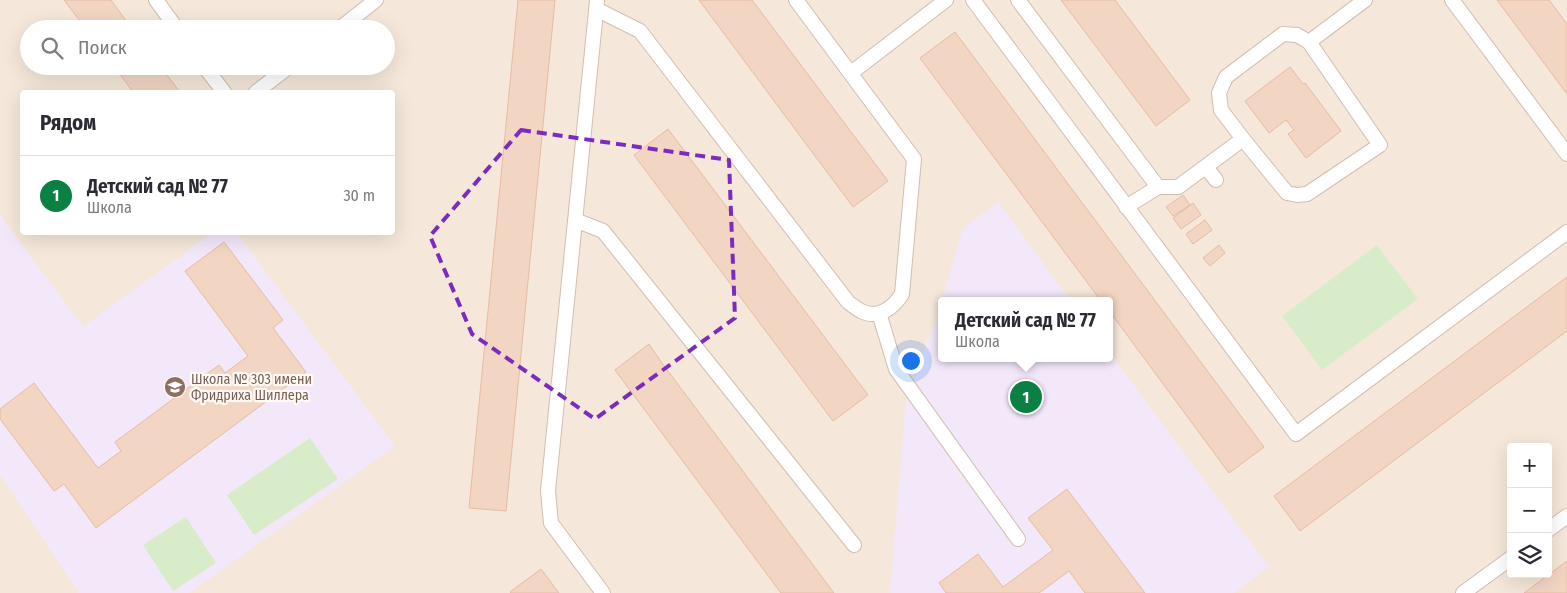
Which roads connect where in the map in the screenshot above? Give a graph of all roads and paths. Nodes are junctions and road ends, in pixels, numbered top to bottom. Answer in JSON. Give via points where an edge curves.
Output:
{"nodes":[{"id":1,"x":156,"y":0,"type":"edge"},
{"id":2,"x":376,"y":0,"type":"edge"},
{"id":3,"x":796,"y":0,"type":"edge"},
{"id":4,"x":946,"y":0,"type":"edge"},
{"id":5,"x":973,"y":0,"type":"edge"},
{"id":6,"x":1018,"y":0,"type":"edge"},
{"id":7,"x":1365,"y":0,"type":"edge"},
{"id":8,"x":1452,"y":0,"type":"edge"},
{"id":9,"x":596,"y":4,"type":"edge"},
{"id":10,"x":170,"y":20,"type":"edge"},
{"id":11,"x":350,"y":20,"type":"edge"},
{"id":12,"x":1309,"y":42,"type":"junction"},
{"id":13,"x":851,"y":73,"type":"junction"},
{"id":14,"x":211,"y":75,"type":"edge"},
{"id":15,"x":278,"y":75,"type":"edge"},
{"id":16,"x":222,"y":90,"type":"edge"},
{"id":17,"x":259,"y":90,"type":"edge"},
{"id":18,"x":1243,"y":139,"type":"junction"},
{"id":19,"x":1567,"y":154,"type":"edge"},
{"id":20,"x":1206,"y":167,"type":"junction"},
{"id":21,"x":1216,"y":180,"type":"dead end"},
{"id":22,"x":1158,"y":187,"type":"junction"},
{"id":23,"x":1126,"y":208,"type":"junction"},
{"id":24,"x":575,"y":220,"type":"junction"},
{"id":25,"x":1567,"y":232,"type":"edge"},
{"id":26,"x":879,"y":313,"type":"junction"},
{"id":27,"x":1567,"y":516,"type":"edge"},
{"id":28,"x":1552,"y":527,"type":"edge"},
{"id":29,"x":1018,"y":539,"type":"dead end"},
{"id":30,"x":854,"y":545,"type":"dead end"},
{"id":31,"x":1507,"y":561,"type":"edge"},
{"id":32,"x":603,"y":593,"type":"edge"},
{"id":33,"x":1463,"y":593,"type":"edge"}],
"edges":[{"from":1,"to":10,"type":"lane"},
{"from":2,"to":11,"type":"lane"},
{"from":3,"to":13,"type":"lane"},
{"from":4,"to":13,"type":"lane"},
{"from":5,"to":23,"type":"lane"},
{"from":6,"to":22,"type":"lane"},
{"from":7,"to":12,"type":"lane"},
{"from":8,"to":19,"type":"lane"},
{"from":9,"to":24,"type":"lane"},
{"from":9,"to":26,"type":"lane","via":[[640,31],[848,302],[862,312]]},
{"from":12,"to":18,"type":"lane","via":[[1297,34],[1283,34],[1226,77],[1219,93],[1221,110]]},
{"from":12,"to":18,"type":"lane","via":[[1380,145],[1307,194],[1297,196],[1287,193]]},
{"from":13,"to":26,"type":"lane","via":[[914,159],[902,294],[894,306]]},
{"from":14,"to":16,"type":"lane"},
{"from":15,"to":17,"type":"lane"},
{"from":18,"to":20,"type":"lane"},
{"from":20,"to":21,"type":"lane"},
{"from":20,"to":22,"type":"lane","via":[[1178,187]]},
{"from":22,"to":23,"type":"lane"},
{"from":23,"to":25,"type":"lane","via":[[1296,434]]},
{"from":24,"to":30,"type":"lane","via":[[604,231]]},
{"from":24,"to":32,"type":"lane","via":[[548,491],[551,523]]},
{"from":26,"to":29,"type":"lane","via":[[896,369]]},
{"from":27,"to":28,"type":"lane"},
{"from":31,"to":33,"type":"lane"}]}
